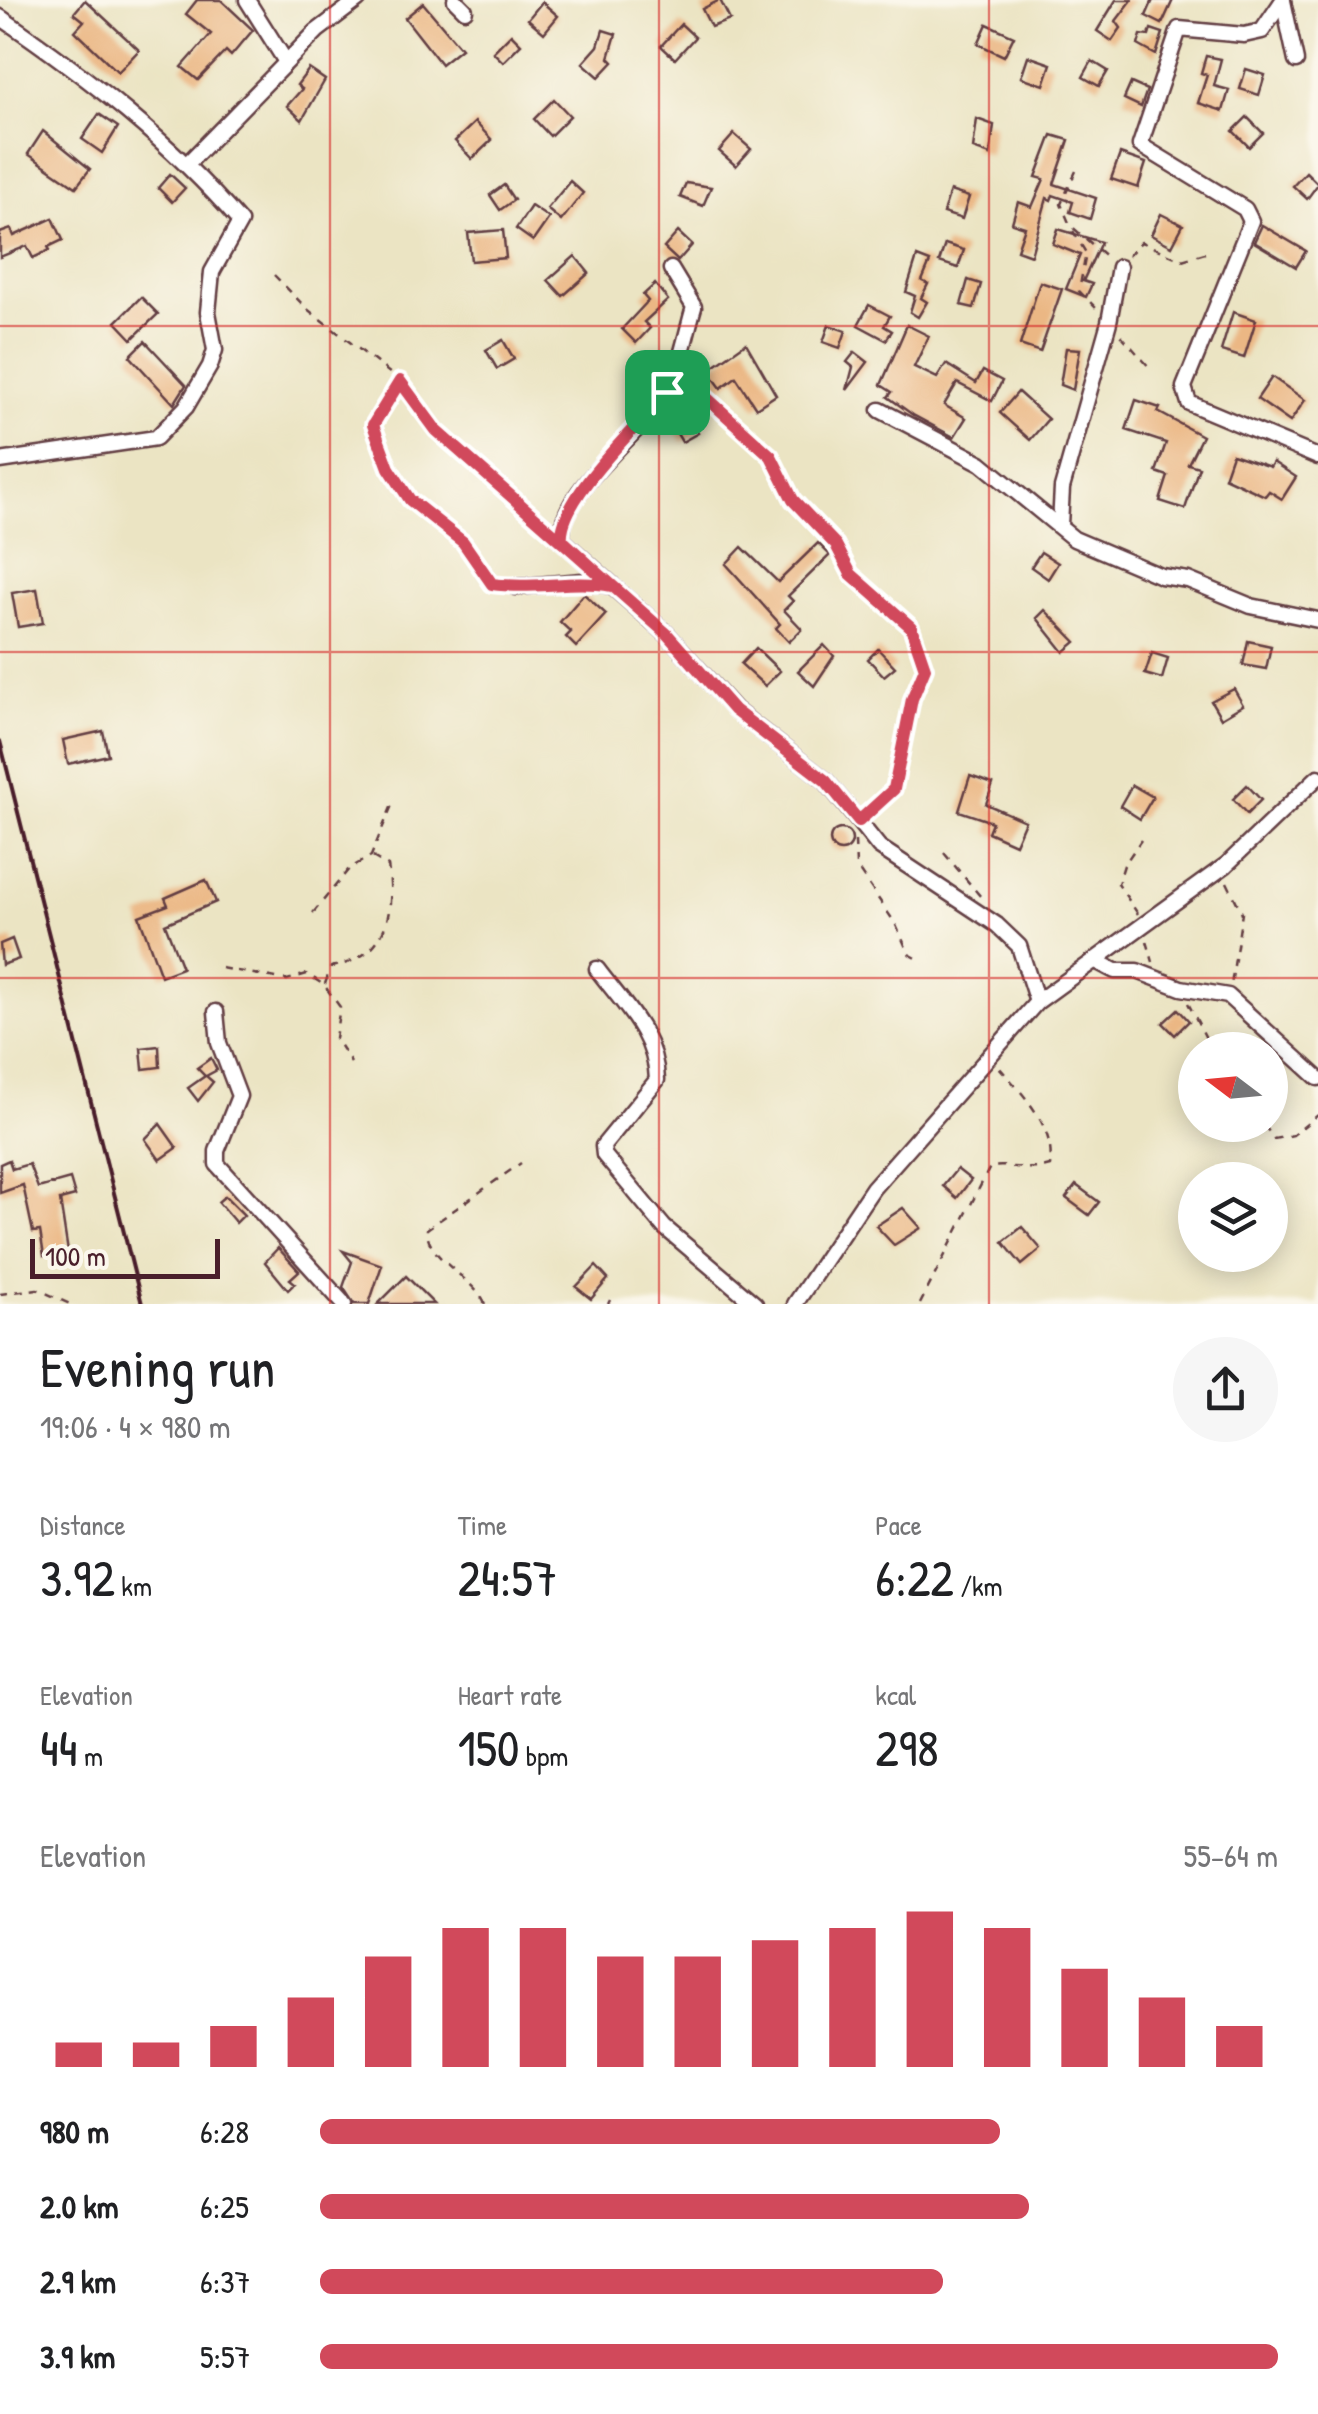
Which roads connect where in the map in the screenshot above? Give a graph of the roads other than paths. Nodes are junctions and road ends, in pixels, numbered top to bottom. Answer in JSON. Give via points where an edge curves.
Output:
{"nodes":[{"id":1,"x":247,"y":0,"type":"edge"},
{"id":2,"x":358,"y":0,"type":"edge"},
{"id":3,"x":1283,"y":0,"type":"edge"},
{"id":4,"x":0,"y":17,"type":"edge"},
{"id":5,"x":1296,"y":61,"type":"dead end"},
{"id":6,"x":286,"y":62,"type":"junction"},
{"id":7,"x":188,"y":163,"type":"junction"},
{"id":8,"x":1119,"y":267,"type":"road end"},
{"id":9,"x":671,"y":269,"type":"dead end"},
{"id":10,"x":880,"y":410,"type":"dead end"},
{"id":11,"x":1318,"y":457,"type":"edge"},
{"id":12,"x":0,"y":461,"type":"edge"},
{"id":13,"x":1060,"y":525,"type":"junction"},
{"id":14,"x":612,"y":586,"type":"junction"},
{"id":15,"x":516,"y":587,"type":"road end"},
{"id":16,"x":1318,"y":620,"type":"edge"},
{"id":17,"x":1318,"y":777,"type":"edge"},
{"id":18,"x":1098,"y":962,"type":"junction"},
{"id":19,"x":597,"y":969,"type":"dead end"},
{"id":20,"x":1037,"y":1002,"type":"junction"},
{"id":21,"x":216,"y":1012,"type":"dead end"},
{"id":22,"x":1318,"y":1078,"type":"edge"},
{"id":23,"x":344,"y":1304,"type":"edge"},
{"id":24,"x":755,"y":1304,"type":"edge"},
{"id":25,"x":795,"y":1304,"type":"edge"}],
"edges":[{"from":1,"to":6,"type":"street"},
{"from":2,"to":6,"type":"street"},
{"from":3,"to":5,"type":"street"},
{"from":3,"to":11,"type":"street","via":[[1262,31],[1179,29],[1140,146],[1246,209],[1252,221],[1184,387],[1189,404]]},
{"from":4,"to":7,"type":"street"},
{"from":6,"to":7,"type":"street"},
{"from":7,"to":12,"type":"street","via":[[240,222],[212,272],[208,312],[215,350],[186,407],[156,438]]},
{"from":8,"to":13,"type":"street","via":[[1062,488]]},
{"from":9,"to":14,"type":"street","via":[[694,307],[676,370],[667,392],[593,476],[570,512],[562,540]]},
{"from":10,"to":13,"type":"street","via":[[981,462]]},
{"from":13,"to":16,"type":"street","via":[[1074,538],[1162,576]]},
{"from":14,"to":15,"type":"street","via":[[582,580]]},
{"from":14,"to":20,"type":"street","via":[[667,634],[734,710],[826,781],[879,847],[998,924],[1019,946]]},
{"from":17,"to":18,"type":"street","via":[[1226,865]]},
{"from":18,"to":20,"type":"street"},
{"from":18,"to":22,"type":"street","via":[[1228,996]]},
{"from":19,"to":24,"type":"street","via":[[644,1028],[657,1080],[603,1146],[604,1155],[664,1227]]},
{"from":20,"to":25,"type":"street","via":[[873,1188]]},
{"from":21,"to":23,"type":"street","via":[[218,1043],[239,1096],[216,1161]]}]}
